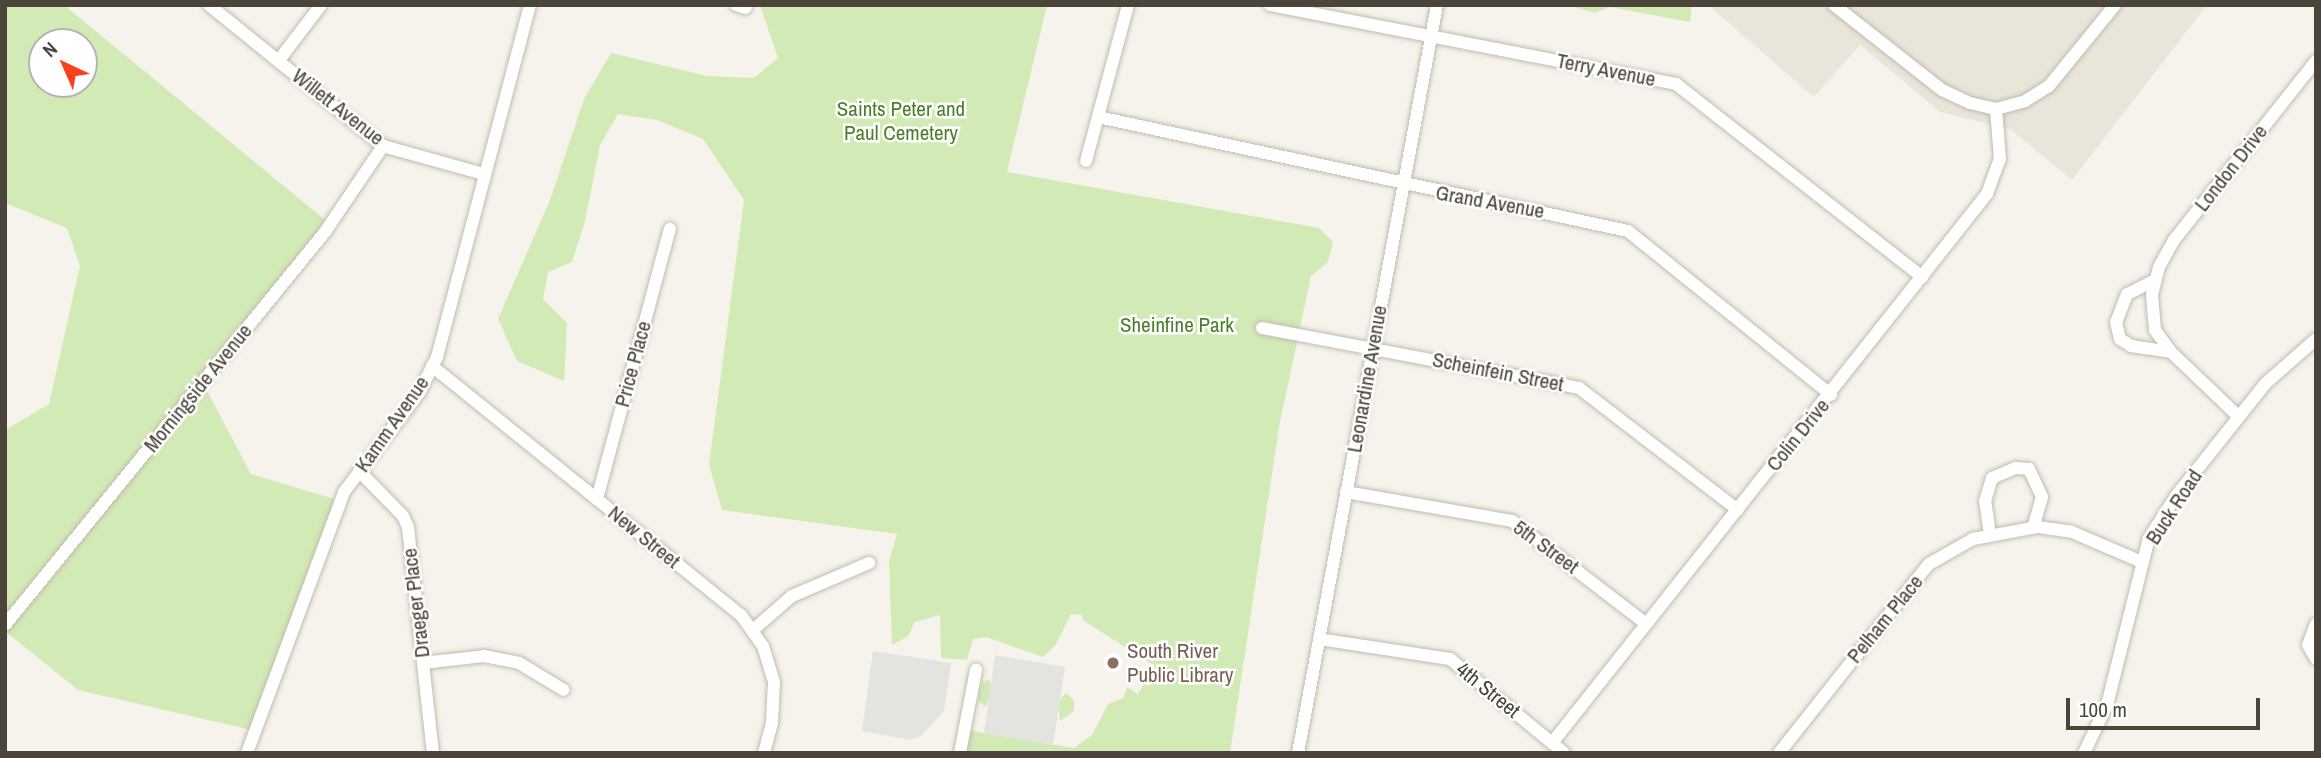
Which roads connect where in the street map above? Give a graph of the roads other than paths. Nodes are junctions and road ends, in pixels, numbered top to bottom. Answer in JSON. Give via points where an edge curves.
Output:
{"nodes":[{"id":1,"x":209,"y":5,"type":"edge"},
{"id":2,"x":321,"y":5,"type":"edge"},
{"id":3,"x":530,"y":5,"type":"edge"},
{"id":4,"x":1128,"y":5,"type":"edge"},
{"id":5,"x":1270,"y":5,"type":"edge"},
{"id":6,"x":1437,"y":5,"type":"edge"},
{"id":7,"x":1834,"y":5,"type":"edge"},
{"id":8,"x":2108,"y":8,"type":"edge"},
{"id":9,"x":1432,"y":38,"type":"junction"},
{"id":10,"x":279,"y":60,"type":"junction"},
{"id":11,"x":2316,"y":61,"type":"edge"},
{"id":12,"x":1996,"y":109,"type":"junction"},
{"id":13,"x":1098,"y":117,"type":"junction"},
{"id":14,"x":383,"y":146,"type":"junction"},
{"id":15,"x":1086,"y":161,"type":"dead end"},
{"id":16,"x":484,"y":174,"type":"junction"},
{"id":17,"x":1403,"y":186,"type":"junction"},
{"id":18,"x":670,"y":229,"type":"dead end"},
{"id":19,"x":1922,"y":277,"type":"junction"},
{"id":20,"x":2155,"y":280,"type":"junction"},
{"id":21,"x":1262,"y":328,"type":"dead end"},
{"id":22,"x":2316,"y":339,"type":"edge"},
{"id":23,"x":1373,"y":349,"type":"junction"},
{"id":24,"x":2171,"y":352,"type":"junction"},
{"id":25,"x":432,"y":366,"type":"junction"},
{"id":26,"x":1831,"y":395,"type":"junction"},
{"id":27,"x":2239,"y":417,"type":"junction"},
{"id":28,"x":359,"y":471,"type":"junction"},
{"id":29,"x":1346,"y":492,"type":"junction"},
{"id":30,"x":597,"y":499,"type":"junction"},
{"id":31,"x":1738,"y":510,"type":"junction"},
{"id":32,"x":2033,"y":528,"type":"junction"},
{"id":33,"x":1990,"y":535,"type":"junction"},
{"id":34,"x":2143,"y":562,"type":"junction"},
{"id":35,"x":869,"y":563,"type":"dead end"},
{"id":36,"x":1646,"y":624,"type":"junction"},
{"id":37,"x":2316,"y":624,"type":"edge"},
{"id":38,"x":5,"y":625,"type":"edge"},
{"id":39,"x":753,"y":630,"type":"junction"},
{"id":40,"x":1319,"y":639,"type":"junction"},
{"id":41,"x":2316,"y":659,"type":"edge"},
{"id":42,"x":424,"y":663,"type":"junction"},
{"id":43,"x":976,"y":670,"type":"dead end"},
{"id":44,"x":564,"y":690,"type":"dead end"},
{"id":45,"x":1552,"y":743,"type":"junction"},
{"id":46,"x":247,"y":753,"type":"edge"},
{"id":47,"x":433,"y":753,"type":"edge"},
{"id":48,"x":764,"y":753,"type":"edge"},
{"id":49,"x":960,"y":753,"type":"edge"},
{"id":50,"x":1298,"y":753,"type":"edge"},
{"id":51,"x":1564,"y":753,"type":"edge"},
{"id":52,"x":1779,"y":753,"type":"edge"},
{"id":53,"x":2084,"y":753,"type":"edge"}],
"edges":[{"from":1,"to":10,"type":"street","name":"Willett Avenue"},
{"from":2,"to":10,"type":"street"},
{"from":3,"to":16,"type":"street","name":"Kamm Avenue"},
{"from":4,"to":13,"type":"street"},
{"from":5,"to":9,"type":"street","name":"Terry Avenue"},
{"from":6,"to":9,"type":"street","name":"Leonardine Avenue"},
{"from":7,"to":12,"type":"street","via":[[1942,90]]},
{"from":8,"to":12,"type":"street","via":[[2049,86],[2025,101]]},
{"from":9,"to":17,"type":"street","name":"Leonardine Avenue"},
{"from":9,"to":19,"type":"street","name":"Terry Avenue","via":[[1676,84]]},
{"from":10,"to":14,"type":"street","name":"Willett Avenue"},
{"from":11,"to":20,"type":"street","name":"London Drive","via":[[2174,240]]},
{"from":12,"to":19,"type":"street","name":"Colin Drive","via":[[2000,159],[1995,180]]},
{"from":13,"to":15,"type":"street"},
{"from":13,"to":17,"type":"street","name":"Grand Avenue"},
{"from":14,"to":16,"type":"street","name":"Willett Avenue"},
{"from":14,"to":38,"type":"street","name":"Morningside Avenue","via":[[324,232]]},
{"from":16,"to":25,"type":"street","name":"Kamm Avenue"},
{"from":17,"to":23,"type":"street","name":"Leonardine Avenue"},
{"from":17,"to":26,"type":"street","name":"Grand Avenue","via":[[1628,231]]},
{"from":18,"to":30,"type":"street","name":"Price Place"},
{"from":19,"to":26,"type":"street","name":"Colin Drive"},
{"from":20,"to":24,"type":"street","name":"London Drive","via":[[2155,330]]},
{"from":20,"to":24,"type":"street","via":[[2127,294],[2116,322],[2120,339],[2131,346]]},
{"from":21,"to":23,"type":"street","name":"Scheinfein Street"},
{"from":22,"to":27,"type":"street","name":"Buck Road","via":[[2266,383]]},
{"from":23,"to":29,"type":"street","name":"Leonardine Avenue"},
{"from":23,"to":31,"type":"street","name":"Scheinfein Street","via":[[1579,388]]},
{"from":24,"to":27,"type":"street","name":"London Drive"},
{"from":25,"to":28,"type":"street","name":"Kamm Avenue","via":[[419,393]]},
{"from":25,"to":30,"type":"street","name":"New Street"},
{"from":26,"to":31,"type":"street","name":"Colin Drive"},
{"from":27,"to":34,"type":"street","name":"Buck Road","via":[[2176,496],[2149,538]]},
{"from":28,"to":42,"type":"street","name":"Draeger Place","via":[[408,527]]},
{"from":28,"to":46,"type":"street","name":"Kamm Avenue","via":[[344,492]]},
{"from":29,"to":36,"type":"street","name":"5th Street","via":[[1512,520]]},
{"from":29,"to":40,"type":"street","name":"Leonardine Avenue"},
{"from":30,"to":39,"type":"street","name":"New Street","via":[[730,606]]},
{"from":31,"to":36,"type":"street","name":"Colin Drive"},
{"from":32,"to":33,"type":"street","name":"Pelham Place"},
{"from":32,"to":33,"type":"street","via":[[2042,497],[2029,469],[2016,468],[1992,478],[1985,501]]},
{"from":32,"to":34,"type":"street","name":"Pelham Place","via":[[2072,532]]},
{"from":33,"to":52,"type":"street","name":"Pelham Place","via":[[1973,539],[1929,564]]},
{"from":34,"to":53,"type":"street","name":"Buck Road","via":[[2107,705]]},
{"from":35,"to":39,"type":"street","via":[[792,596]]},
{"from":36,"to":45,"type":"street","name":"Colin Drive"},
{"from":37,"to":41,"type":"street","via":[[2308,645]]},
{"from":39,"to":48,"type":"street","name":"New Street","via":[[774,682],[772,723]]},
{"from":40,"to":45,"type":"street","name":"4th Street","via":[[1450,659]]},
{"from":40,"to":50,"type":"street","name":"Leonardine Avenue"},
{"from":42,"to":44,"type":"street","via":[[484,656],[519,663]]},
{"from":42,"to":47,"type":"street","name":"Draeger Place"},
{"from":43,"to":49,"type":"street"},
{"from":45,"to":51,"type":"street","name":"4th Street"}]}
